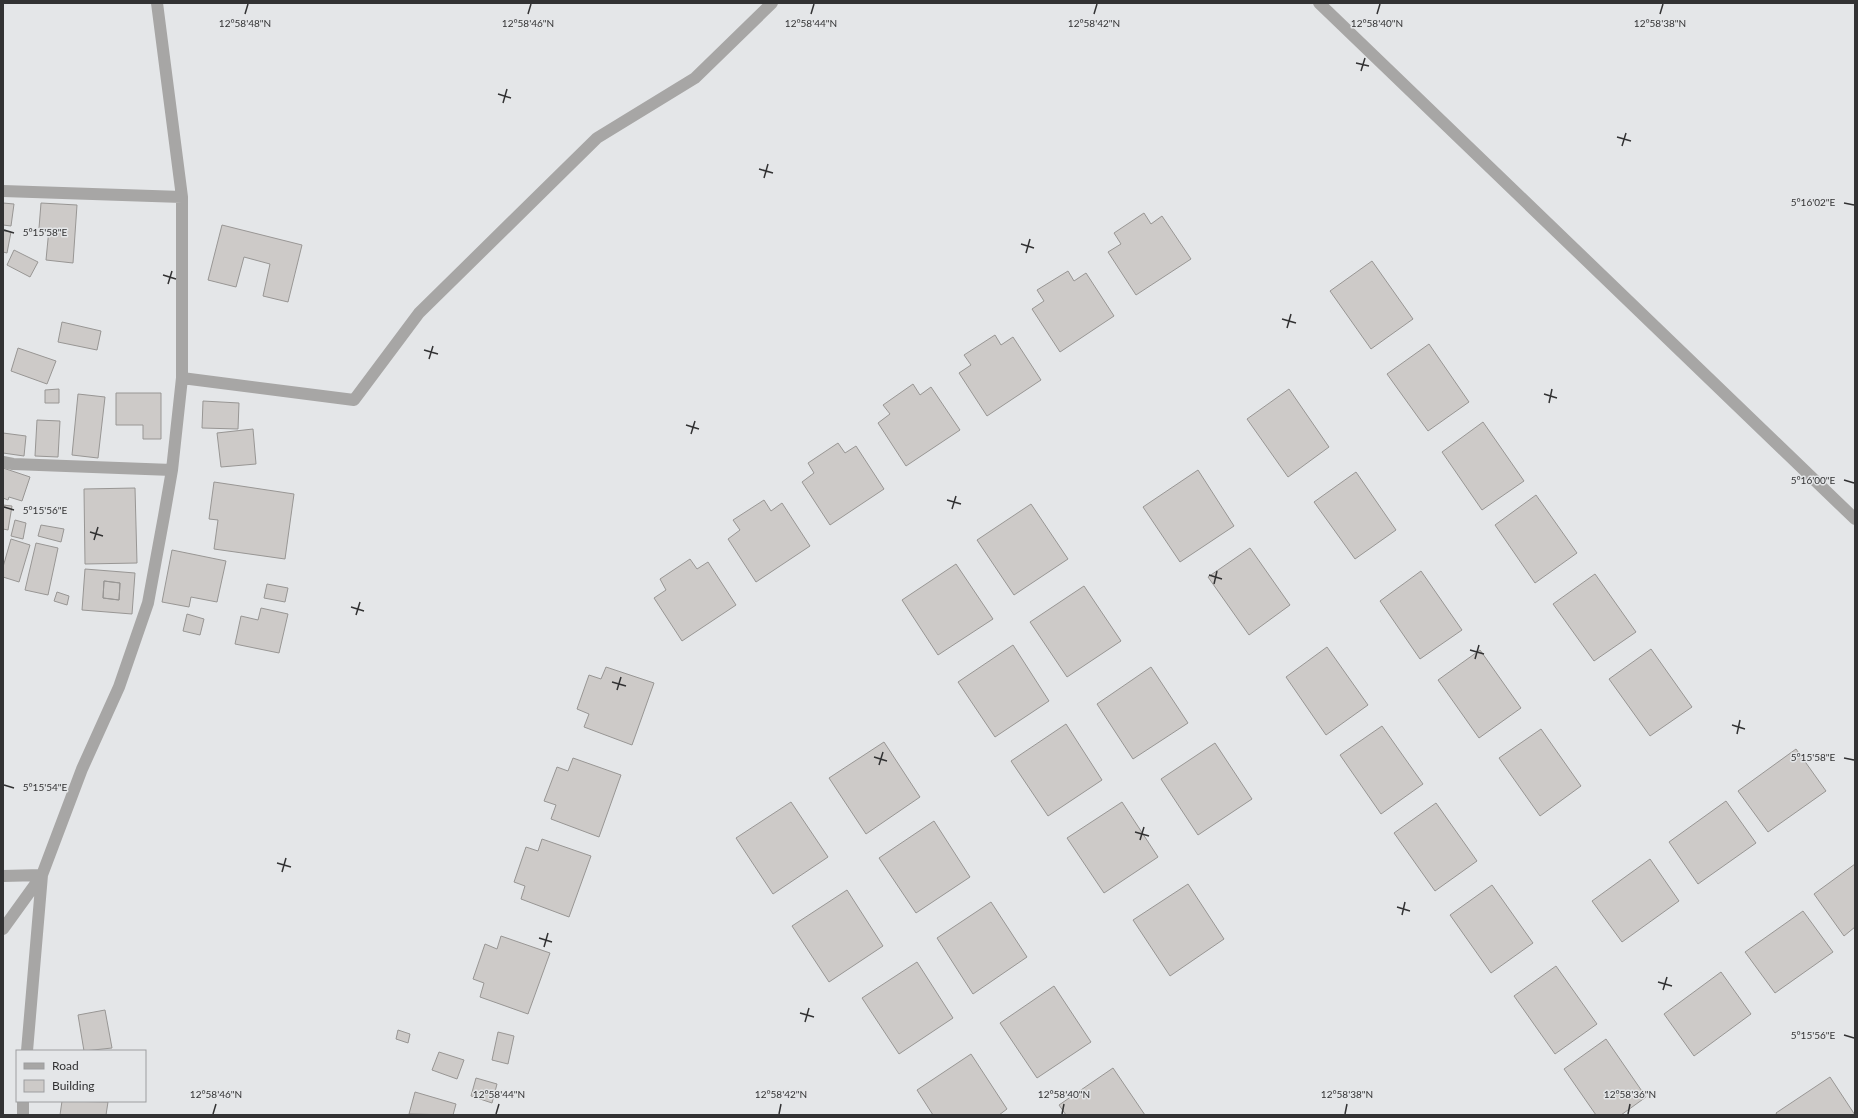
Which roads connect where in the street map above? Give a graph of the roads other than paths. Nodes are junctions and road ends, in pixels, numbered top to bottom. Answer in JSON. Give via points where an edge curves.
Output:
{"nodes":[{"id":1,"x":157,"y":3,"type":"edge"},
{"id":2,"x":772,"y":3,"type":"edge"},
{"id":3,"x":1319,"y":3,"type":"edge"},
{"id":4,"x":3,"y":191,"type":"edge"},
{"id":5,"x":182,"y":197,"type":"junction"},
{"id":6,"x":182,"y":378,"type":"junction"},
{"id":7,"x":3,"y":462,"type":"edge"},
{"id":8,"x":172,"y":470,"type":"junction"},
{"id":9,"x":1855,"y":519,"type":"edge"},
{"id":10,"x":42,"y":875,"type":"junction"},
{"id":11,"x":3,"y":876,"type":"edge"},
{"id":12,"x":3,"y":929,"type":"edge"},
{"id":13,"x":27,"y":1050,"type":"edge"},
{"id":14,"x":23,"y":1102,"type":"edge"},
{"id":15,"x":23,"y":1115,"type":"edge"}],
"edges":[{"from":1,"to":5,"type":"street"},
{"from":2,"to":6,"type":"street","via":[[694,78],[597,138],[419,312],[354,400]]},
{"from":3,"to":9,"type":"street"},
{"from":4,"to":5,"type":"street"},
{"from":5,"to":6,"type":"street"},
{"from":6,"to":8,"type":"street"},
{"from":7,"to":8,"type":"street"},
{"from":8,"to":10,"type":"street","via":[[148,603],[119,687],[82,769]]},
{"from":10,"to":11,"type":"street"},
{"from":10,"to":12,"type":"street"},
{"from":10,"to":13,"type":"street"},
{"from":14,"to":15,"type":"street"}]}
